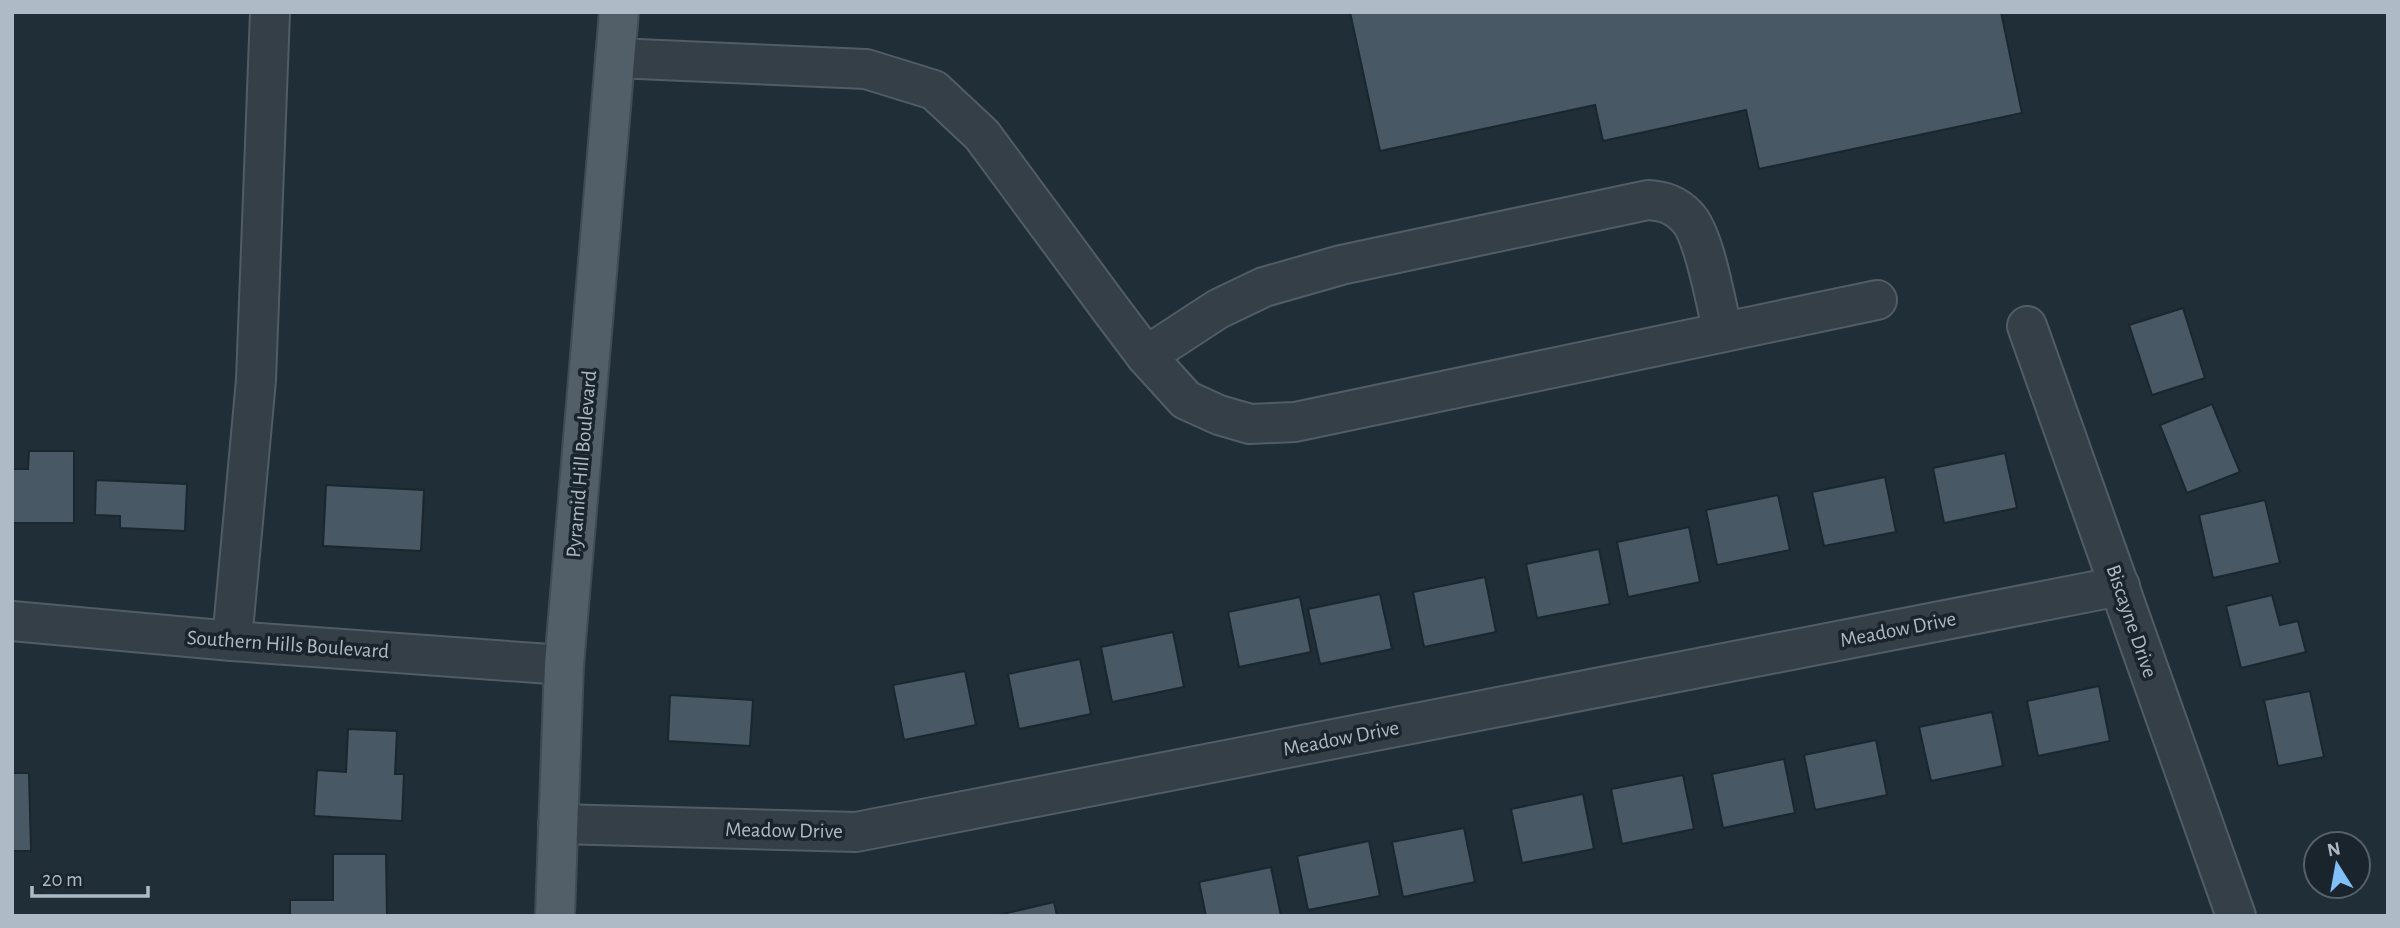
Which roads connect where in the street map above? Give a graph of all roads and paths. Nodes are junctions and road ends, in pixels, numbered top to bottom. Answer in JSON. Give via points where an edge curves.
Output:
{"nodes":[{"id":1,"x":270,"y":12,"type":"edge"},
{"id":2,"x":619,"y":12,"type":"edge"},
{"id":3,"x":615,"y":58,"type":"junction"},
{"id":4,"x":1877,"y":300,"type":"dead end"},
{"id":5,"x":2027,"y":326,"type":"dead end"},
{"id":6,"x":1723,"y":332,"type":"junction"},
{"id":7,"x":1146,"y":356,"type":"junction"},
{"id":8,"x":2120,"y":586,"type":"junction"},
{"id":9,"x":12,"y":621,"type":"edge"},
{"id":10,"x":232,"y":640,"type":"junction"},
{"id":11,"x":564,"y":665,"type":"junction"},
{"id":12,"x":558,"y":824,"type":"junction"},
{"id":13,"x":555,"y":916,"type":"edge"},
{"id":14,"x":2236,"y":916,"type":"edge"}],
"edges":[{"from":1,"to":10,"type":"street","via":[[256,380]]},
{"from":2,"to":3,"type":"main road","name":"Pyramid Hill Boulevard"},
{"from":3,"to":7,"type":"street","via":[[866,69],[933,90],[982,135]]},
{"from":3,"to":11,"type":"main road","name":"Pyramid Hill Boulevard"},
{"from":4,"to":6,"type":"street"},
{"from":5,"to":8,"type":"street","name":"Biscayne Drive"},
{"from":6,"to":7,"type":"street","via":[[1295,422],[1250,424],[1186,400]]},
{"from":6,"to":7,"type":"street","via":[[1697,233],[1689,219],[1666,202],[1648,200],[1341,265],[1276,284],[1218,309]]},
{"from":8,"to":12,"type":"street","name":"Meadow Drive","via":[[856,832]]},
{"from":8,"to":14,"type":"street","name":"Biscayne Drive"},
{"from":9,"to":10,"type":"street","name":"Southern Hills Boulevard"},
{"from":10,"to":11,"type":"street","name":"Southern Hills Boulevard"},
{"from":11,"to":12,"type":"main road","name":"Pyramid Hill Boulevard"},
{"from":12,"to":13,"type":"main road","name":"Pyramid Hill Boulevard"}]}
